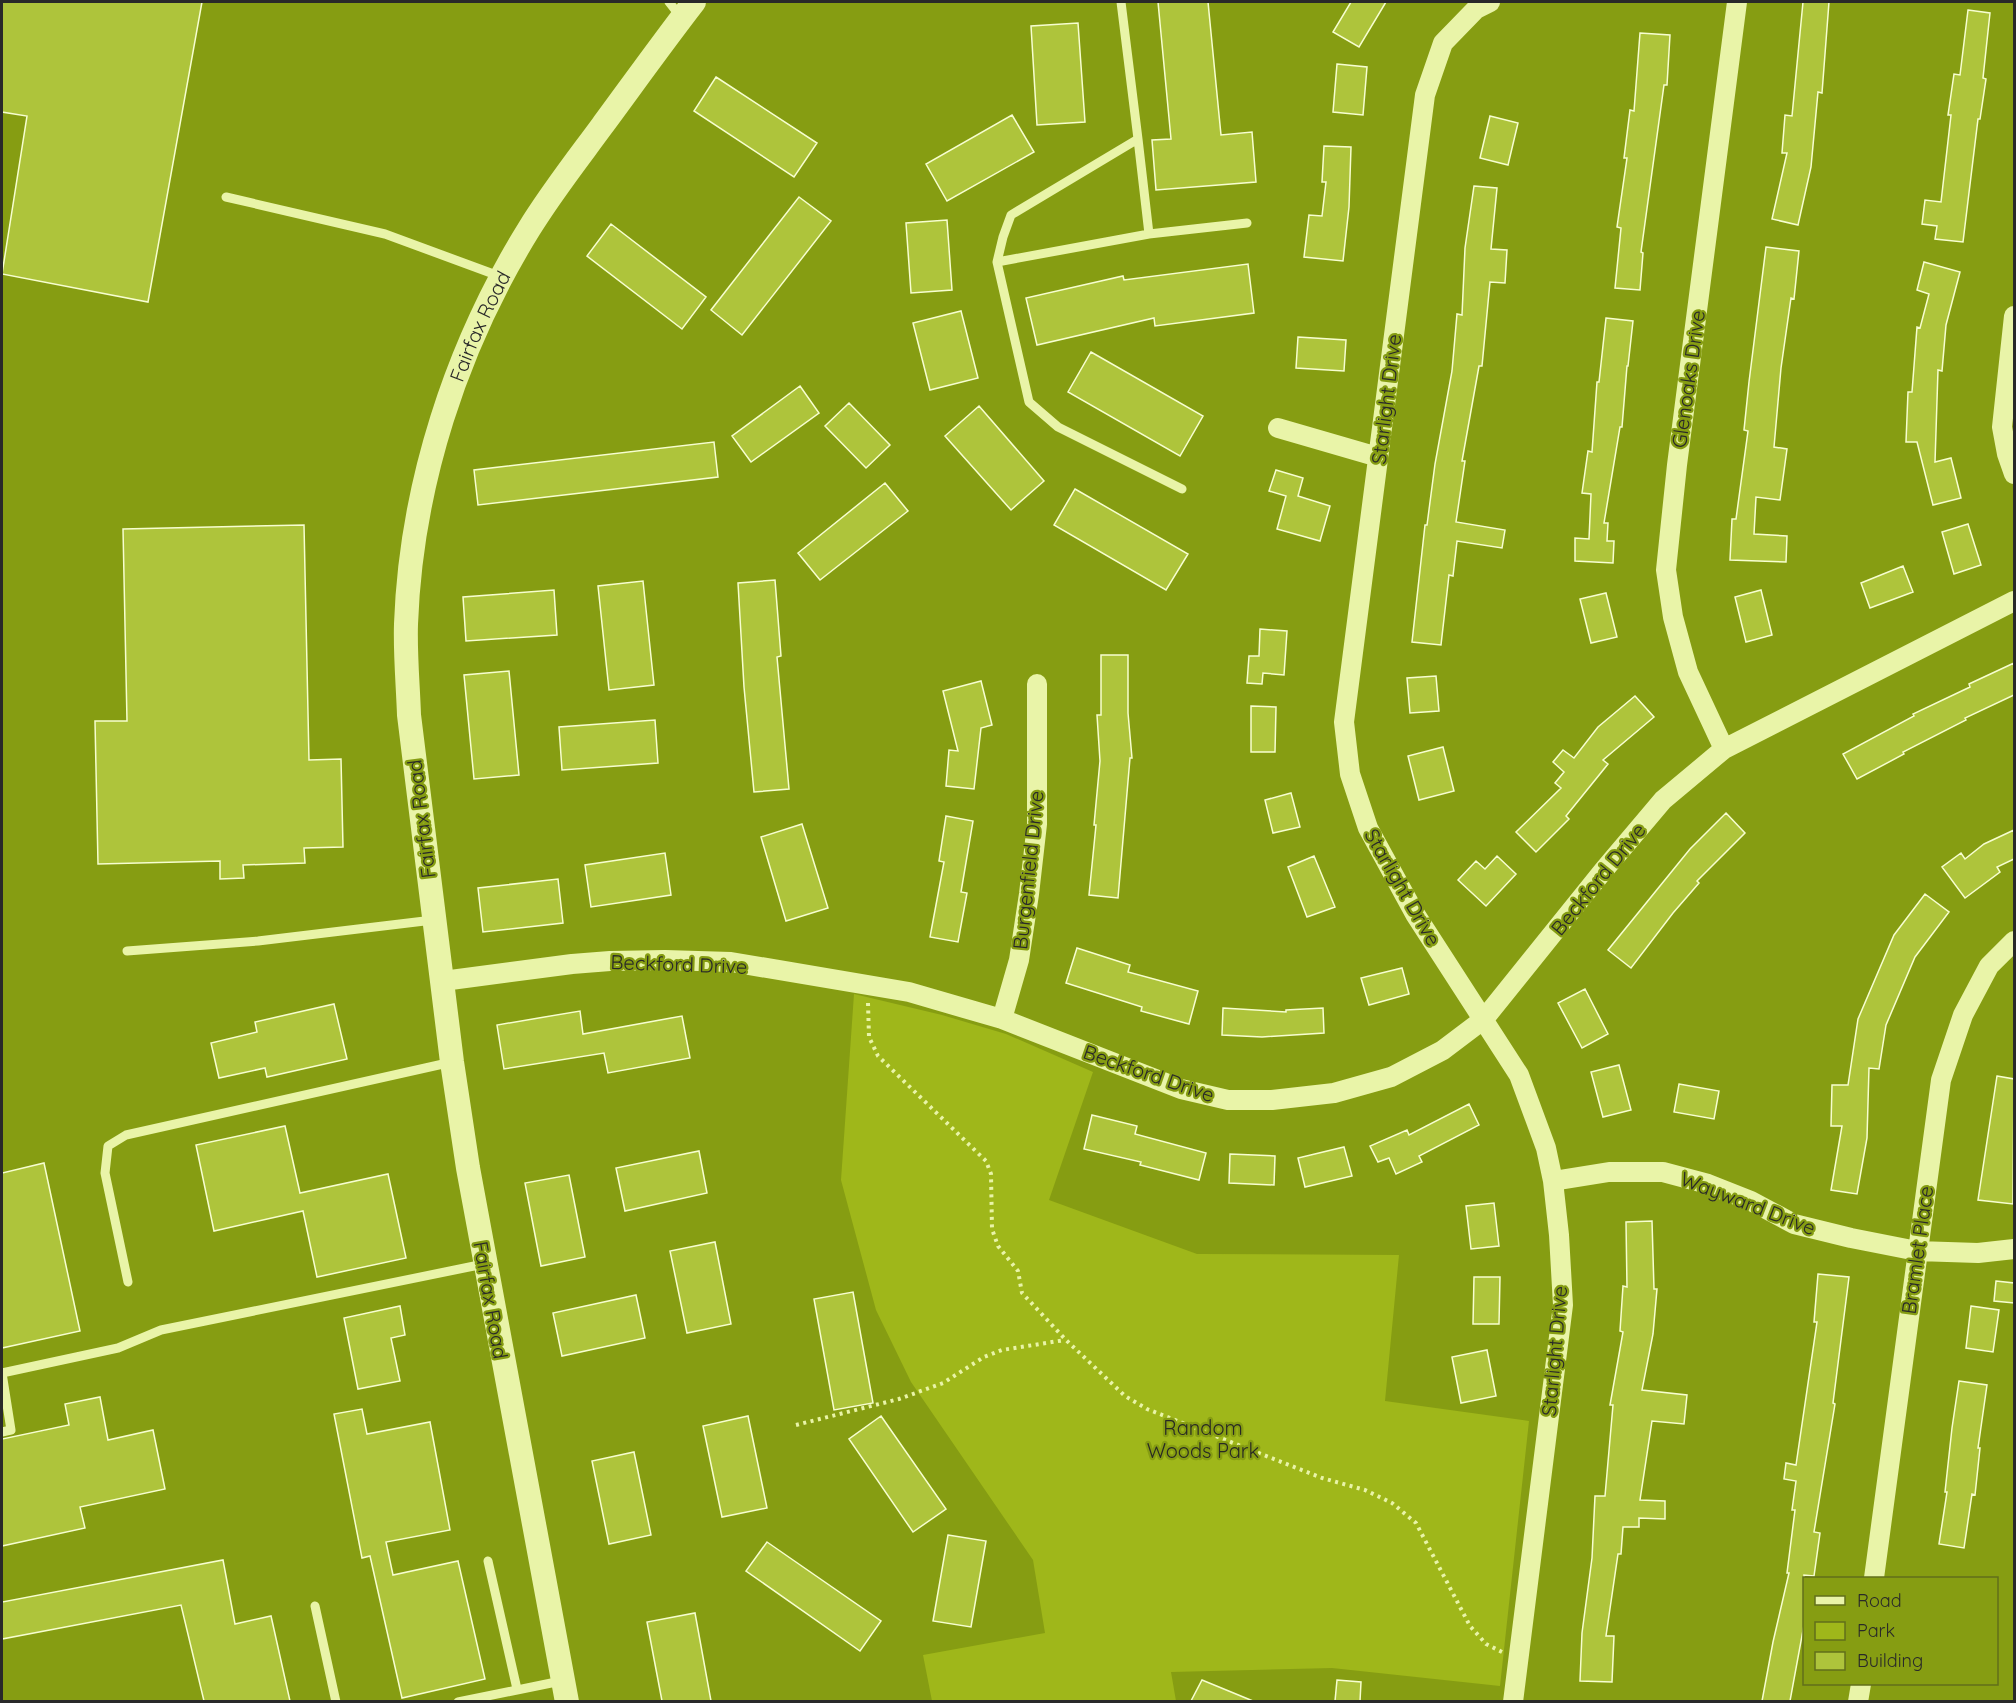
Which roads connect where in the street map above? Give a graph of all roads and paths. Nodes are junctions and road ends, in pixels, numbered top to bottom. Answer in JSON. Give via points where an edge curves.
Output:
{"nodes":[{"id":1,"x":1121,"y":2,"type":"edge"},
{"id":2,"x":1490,"y":2,"type":"edge"},
{"id":3,"x":1737,"y":2,"type":"edge"},
{"id":4,"x":682,"y":7,"type":"edge"},
{"id":5,"x":1138,"y":139,"type":"junction"},
{"id":6,"x":226,"y":197,"type":"dead end"},
{"id":7,"x":1247,"y":223,"type":"dead end"},
{"id":8,"x":1149,"y":234,"type":"junction"},
{"id":9,"x":997,"y":262,"type":"junction"},
{"id":10,"x":502,"y":277,"type":"junction"},
{"id":11,"x":2014,"y":315,"type":"edge"},
{"id":12,"x":1278,"y":428,"type":"dead end"},
{"id":13,"x":1378,"y":457,"type":"junction"},
{"id":14,"x":2014,"y":474,"type":"edge"},
{"id":15,"x":1182,"y":489,"type":"dead end"},
{"id":16,"x":2014,"y":601,"type":"edge"},
{"id":17,"x":1036,"y":684,"type":"dead end"},
{"id":18,"x":1724,"y":748,"type":"junction"},
{"id":19,"x":434,"y":920,"type":"junction"},
{"id":20,"x":2014,"y":941,"type":"edge"},
{"id":21,"x":127,"y":951,"type":"dead end"},
{"id":22,"x":443,"y":981,"type":"junction"},
{"id":23,"x":867,"y":984,"type":"junction"},
{"id":24,"x":1002,"y":1019,"type":"junction"},
{"id":25,"x":1484,"y":1019,"type":"junction"},
{"id":26,"x":452,"y":1062,"type":"junction"},
{"id":27,"x":1553,"y":1181,"type":"junction"},
{"id":28,"x":2014,"y":1249,"type":"edge"},
{"id":29,"x":1917,"y":1251,"type":"junction"},
{"id":30,"x":484,"y":1264,"type":"junction"},
{"id":31,"x":128,"y":1282,"type":"dead end"},
{"id":32,"x":1066,"y":1340,"type":"junction"},
{"id":33,"x":2,"y":1373,"type":"edge"},
{"id":34,"x":796,"y":1425,"type":"dead end"},
{"id":35,"x":2,"y":1432,"type":"edge"},
{"id":36,"x":488,"y":1561,"type":"dead end"},
{"id":37,"x":1874,"y":1577,"type":"edge"},
{"id":38,"x":315,"y":1606,"type":"dead end"},
{"id":39,"x":1519,"y":1659,"type":"junction"},
{"id":40,"x":1860,"y":1685,"type":"edge"},
{"id":41,"x":517,"y":1689,"type":"junction"},
{"id":42,"x":565,"y":1691,"type":"edge"},
{"id":43,"x":336,"y":1701,"type":"edge"},
{"id":44,"x":458,"y":1701,"type":"edge"},
{"id":45,"x":1513,"y":1701,"type":"edge"},
{"id":46,"x":1858,"y":1701,"type":"edge"}],
"edges":[{"from":1,"to":5,"type":"lane"},
{"from":2,"to":13,"type":"street","name":"Starlight Drive","via":[[1476,9],[1443,43],[1425,95]]},
{"from":3,"to":18,"type":"street","name":"Glenoaks Drive","via":[[1666,570],[1673,617],[1688,672]]},
{"from":4,"to":10,"type":"street","name":"Fairfax Road","via":[[559,184]]},
{"from":5,"to":8,"type":"lane"},
{"from":5,"to":9,"type":"lane","via":[[1011,215]]},
{"from":6,"to":10,"type":"lane","via":[[385,234]]},
{"from":7,"to":8,"type":"lane"},
{"from":8,"to":9,"type":"lane"},
{"from":9,"to":15,"type":"lane","via":[[1029,402],[1058,426]]},
{"from":10,"to":19,"type":"street","name":"Fairfax Road","via":[[465,354],[430,460],[408,593],[409,715]]},
{"from":11,"to":14,"type":"street","via":[[2002,427]]},
{"from":12,"to":13,"type":"street"},
{"from":13,"to":25,"type":"street","name":"Starlight Drive","via":[[1344,722],[1350,774],[1368,828],[1389,868]]},
{"from":16,"to":18,"type":"street","name":"Beckford Drive"},
{"from":17,"to":24,"type":"street","name":"Burgenfield Drive","via":[[1037,824],[1019,960]]},
{"from":18,"to":25,"type":"street","name":"Beckford Drive","via":[[1664,800]]},
{"from":19,"to":21,"type":"lane","via":[[258,941]]},
{"from":19,"to":22,"type":"street","name":"Fairfax Road"},
{"from":20,"to":29,"type":"street","name":"Bramlet Place","via":[[1989,966],[1963,1015],[1941,1080]]},
{"from":22,"to":23,"type":"street","name":"Beckford Drive","via":[[572,964],[665,960],[730,962]]},
{"from":22,"to":26,"type":"street","name":"Fairfax Road"},
{"from":23,"to":24,"type":"street","name":"Beckford Drive"},
{"from":23,"to":32,"type":"path","via":[[869,1037],[878,1056],[986,1161],[991,1174],[992,1228],[998,1246],[1018,1270],[1022,1293]]},
{"from":24,"to":25,"type":"street","name":"Beckford Drive","via":[[1181,1089],[1228,1100],[1272,1100],[1334,1093],[1391,1077],[1443,1050]]},
{"from":25,"to":27,"type":"street","name":"Starlight Drive","via":[[1519,1075],[1546,1148]]},
{"from":26,"to":30,"type":"street","name":"Fairfax Road"},
{"from":26,"to":31,"type":"lane","via":[[126,1135],[108,1146],[105,1173]]},
{"from":27,"to":29,"type":"street","name":"Wayward Drive","via":[[1609,1172],[1663,1172],[1751,1201],[1794,1224]]},
{"from":27,"to":39,"type":"street","name":"Starlight Drive","via":[[1563,1305]]},
{"from":28,"to":29,"type":"street","name":"Wayward Drive","via":[[1978,1253]]},
{"from":29,"to":37,"type":"street","name":"Bramlet Place"},
{"from":30,"to":33,"type":"lane","via":[[161,1330],[118,1348]]},
{"from":30,"to":42,"type":"street","name":"Fairfax Road"},
{"from":32,"to":34,"type":"path","via":[[1002,1350],[943,1383],[899,1399]]},
{"from":32,"to":39,"type":"path","via":[[1125,1396],[1147,1409],[1392,1503],[1416,1523],[1470,1626],[1486,1644]]},
{"from":33,"to":35,"type":"lane","via":[[11,1430]]},
{"from":36,"to":41,"type":"lane"},
{"from":38,"to":43,"type":"lane"},
{"from":39,"to":45,"type":"street","name":"Starlight Drive"},
{"from":40,"to":46,"type":"street"},
{"from":41,"to":42,"type":"lane"},
{"from":41,"to":44,"type":"lane"}]}
